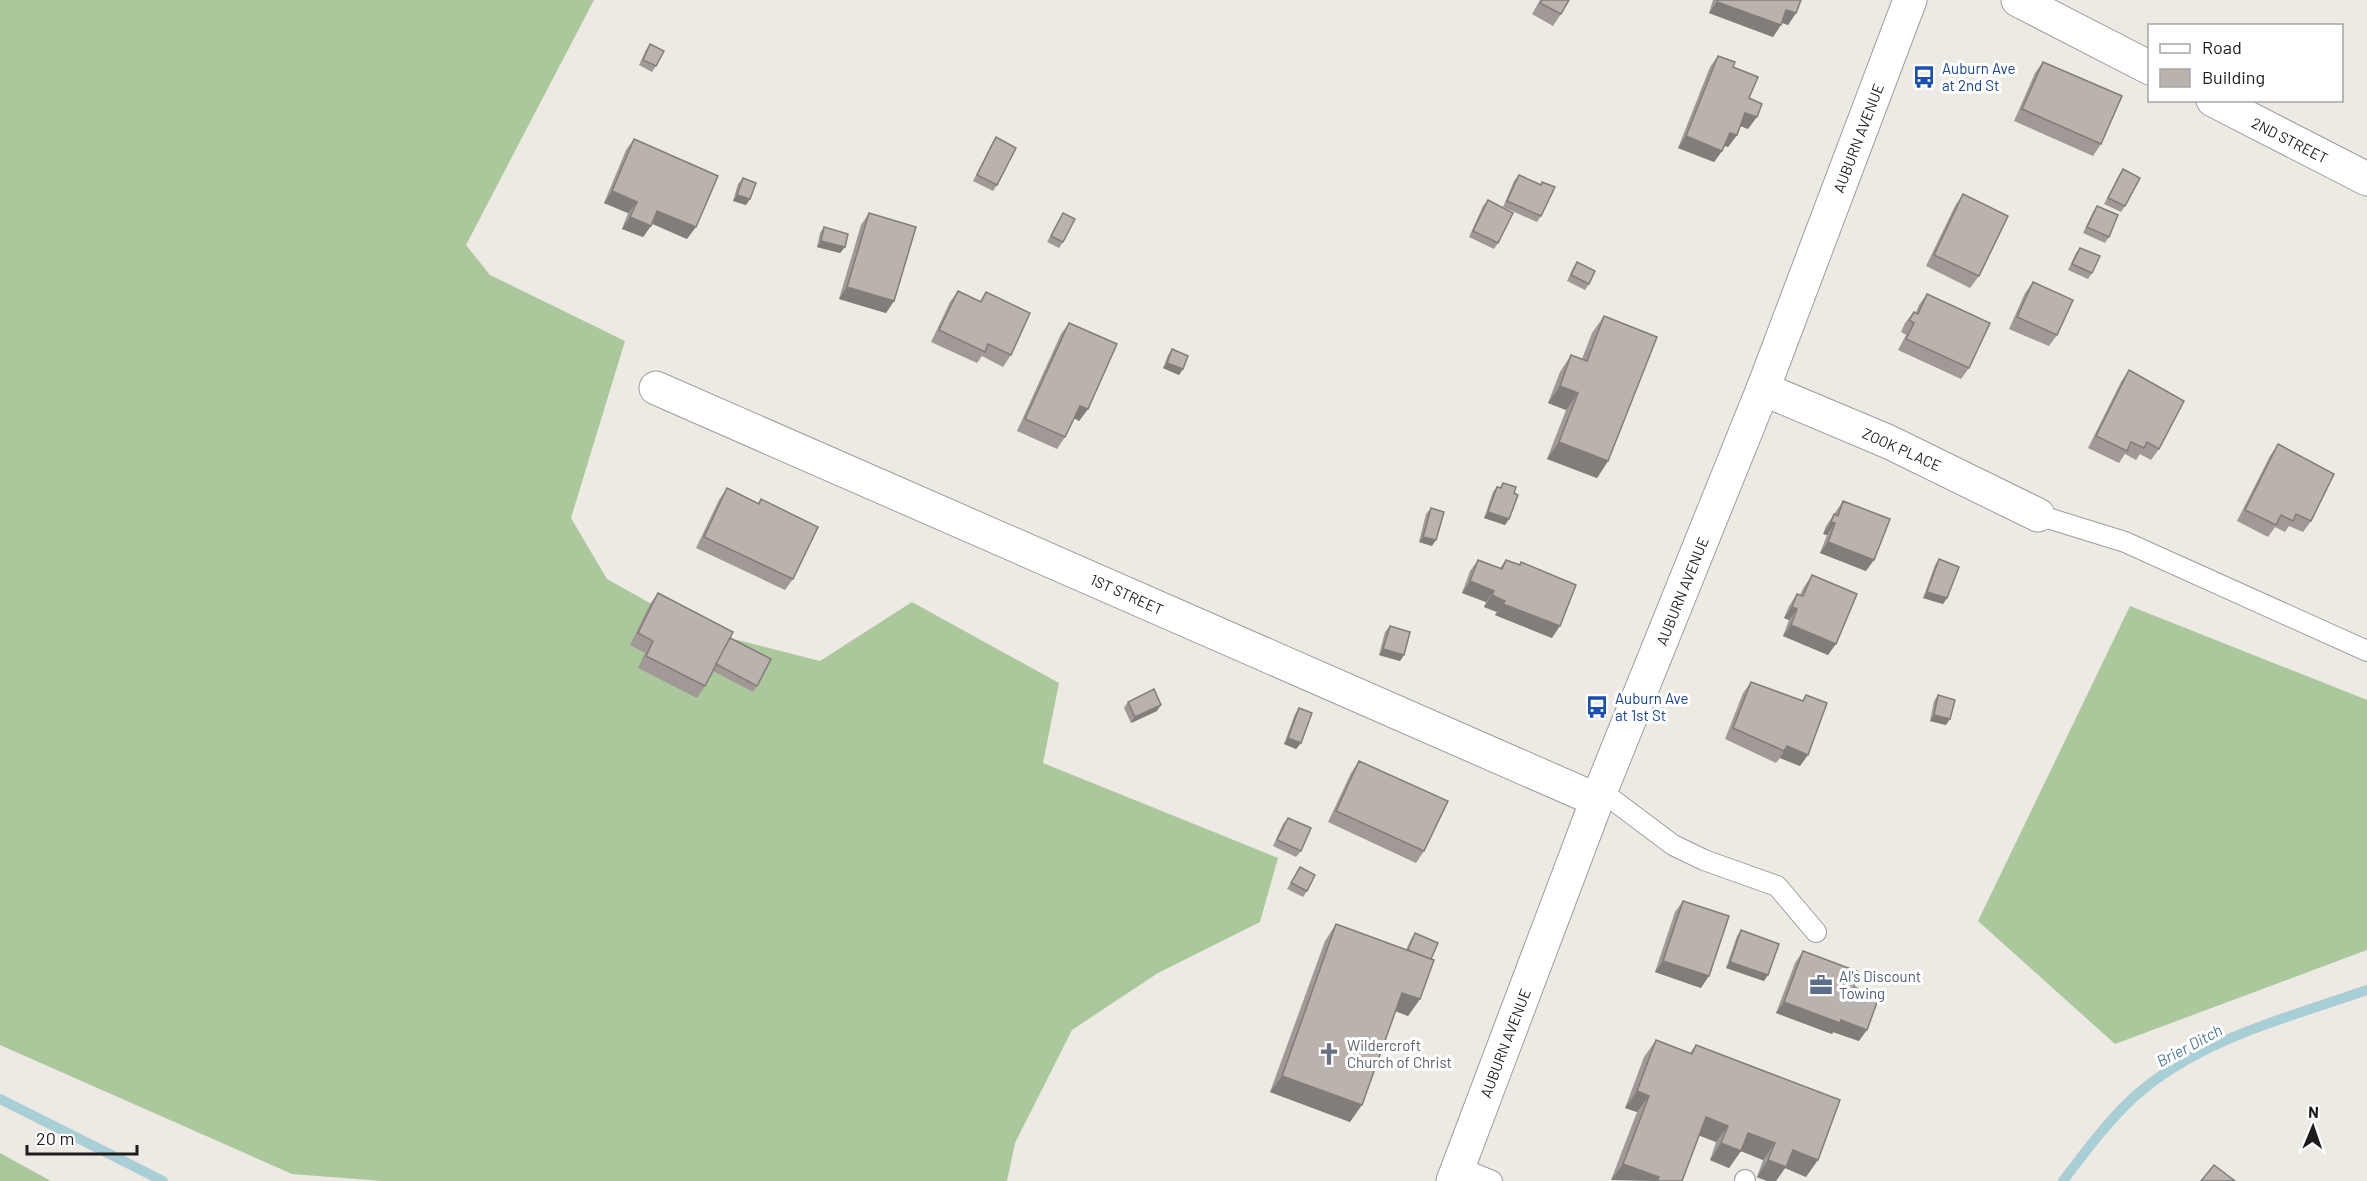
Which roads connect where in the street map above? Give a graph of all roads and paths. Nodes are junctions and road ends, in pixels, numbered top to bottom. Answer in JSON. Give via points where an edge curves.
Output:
{"nodes":[{"id":1,"x":1910,"y":0,"type":"edge"},
{"id":2,"x":2018,"y":0,"type":"edge"},
{"id":3,"x":2148,"y":67,"type":"edge"},
{"id":4,"x":2217,"y":102,"type":"edge"},
{"id":5,"x":2367,"y":179,"type":"edge"},
{"id":6,"x":656,"y":388,"type":"dead end"},
{"id":7,"x":1763,"y":389,"type":"junction"},
{"id":8,"x":2038,"y":514,"type":"joint"},
{"id":9,"x":2367,"y":651,"type":"edge"},
{"id":10,"x":1599,"y":796,"type":"junction"},
{"id":11,"x":1816,"y":932,"type":"dead end"},
{"id":12,"x":1456,"y":1174,"type":"edge"},
{"id":13,"x":1492,"y":1181,"type":"edge"}],
"edges":[{"from":1,"to":7,"type":"street","name":"AUBURN AVENUE"},
{"from":2,"to":3,"type":"street"},
{"from":4,"to":5,"type":"street","name":"2ND STREET"},
{"from":6,"to":10,"type":"street","name":"1ST STREET"},
{"from":7,"to":8,"type":"street","name":"ZOOK PLACE","via":[[1889,442]]},
{"from":7,"to":10,"type":"street","name":"AUBURN AVENUE"},
{"from":8,"to":9,"type":"lane","via":[[2125,542]]},
{"from":10,"to":11,"type":"lane","via":[[1704,860],[1777,886]]},
{"from":10,"to":12,"type":"street","name":"AUBURN AVENUE"},
{"from":12,"to":13,"type":"lane"}]}
